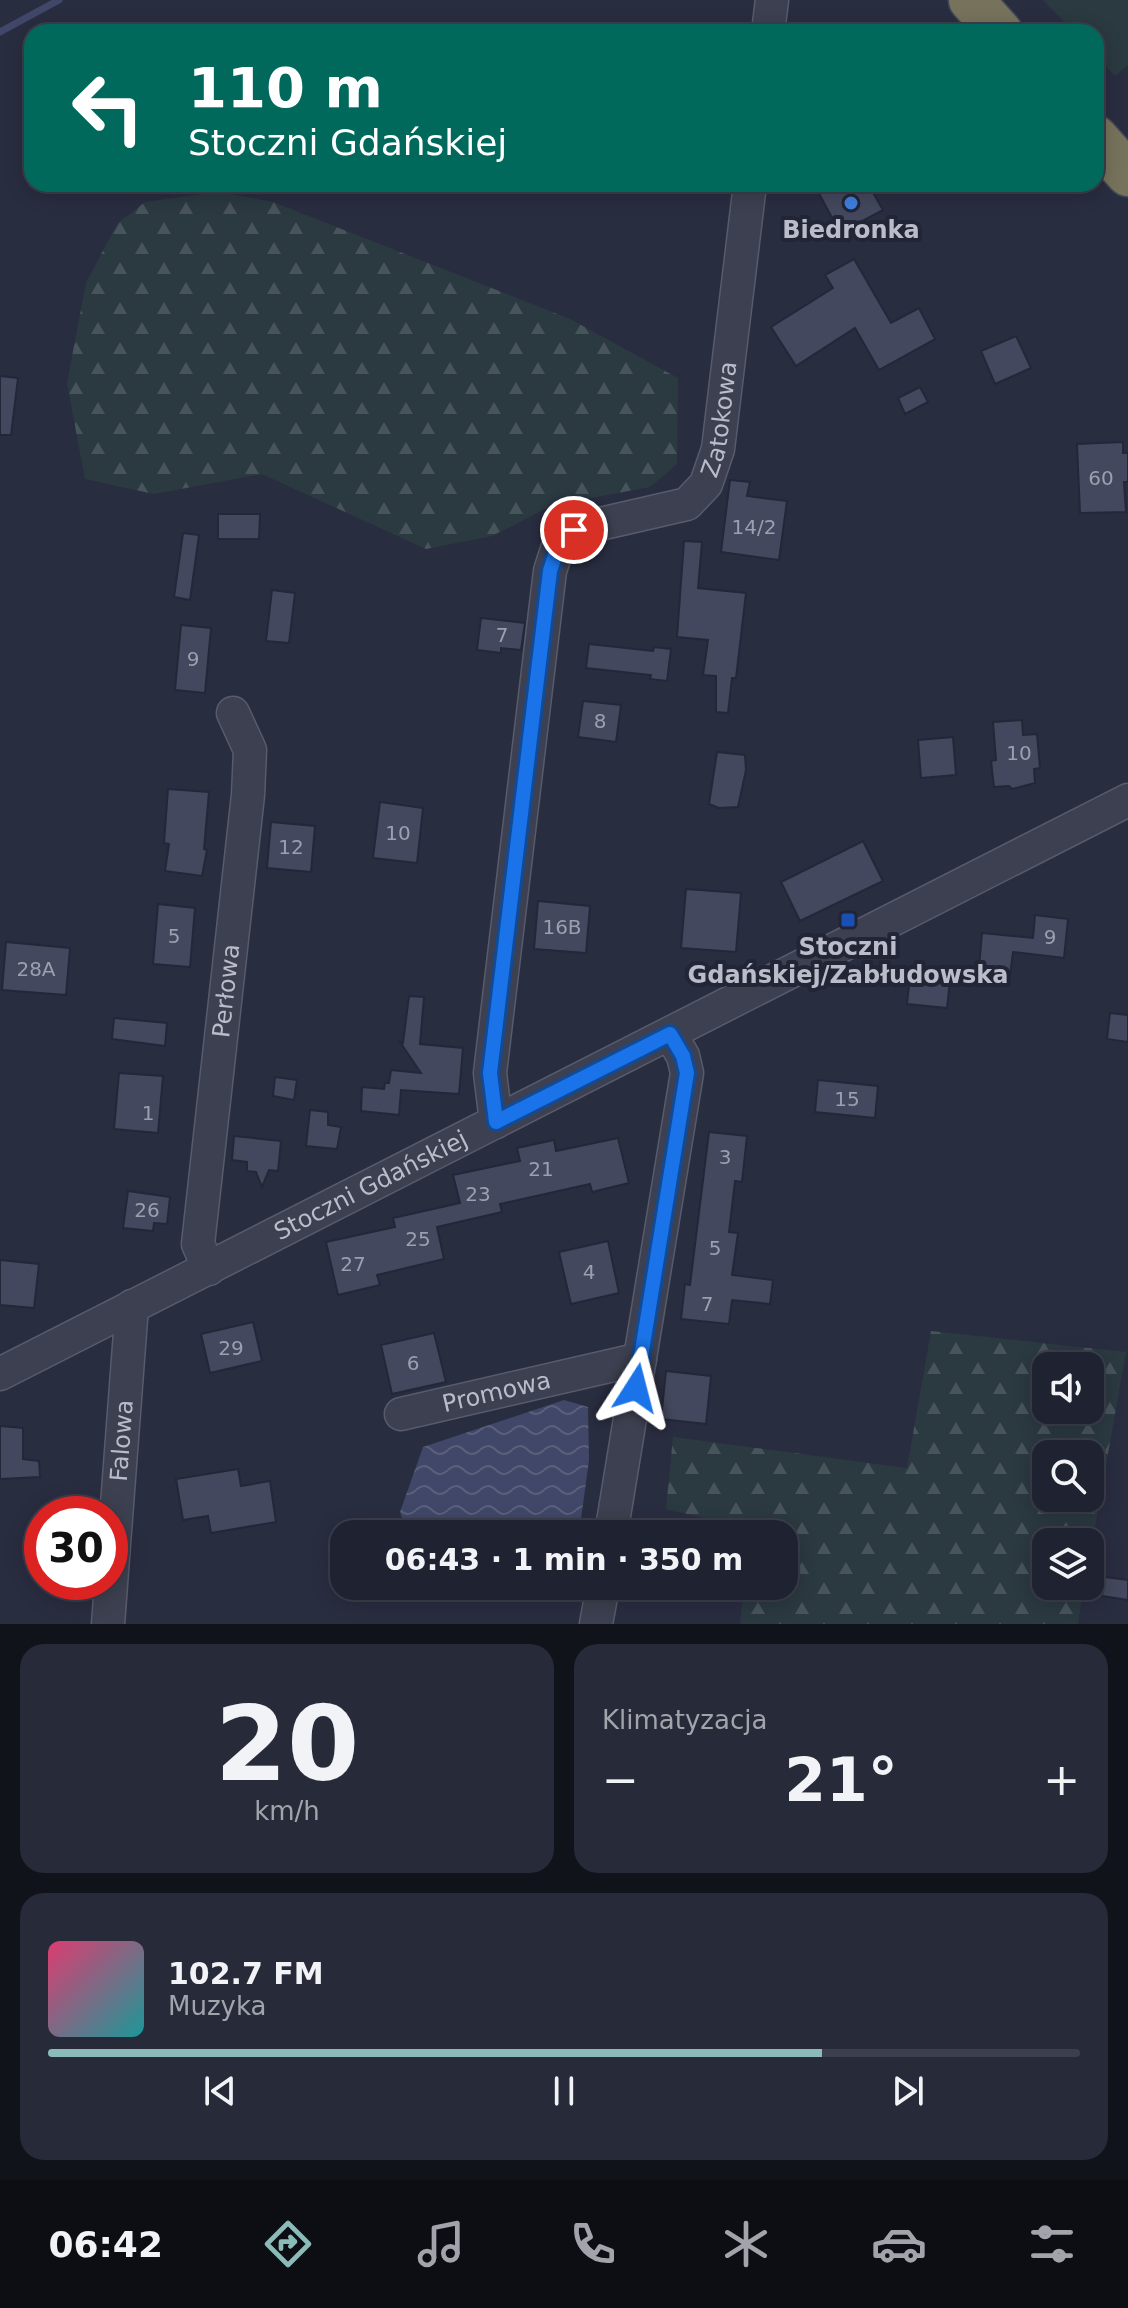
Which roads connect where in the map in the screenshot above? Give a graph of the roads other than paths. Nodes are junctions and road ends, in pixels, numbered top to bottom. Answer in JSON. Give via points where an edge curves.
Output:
{"nodes":[{"id":1,"x":772,"y":0,"type":"edge"},
{"id":2,"x":971,"y":0,"type":"edge"},
{"id":3,"x":769,"y":24,"type":"edge"},
{"id":4,"x":993,"y":24,"type":"edge"},
{"id":5,"x":1104,"y":147,"type":"edge"},
{"id":6,"x":1128,"y":174,"type":"edge"},
{"id":7,"x":749,"y":192,"type":"edge"},
{"id":8,"x":233,"y":713,"type":"dead end"},
{"id":9,"x":1128,"y":800,"type":"edge"},
{"id":10,"x":670,"y":1034,"type":"junction"},
{"id":11,"x":496,"y":1122,"type":"junction"},
{"id":12,"x":209,"y":1269,"type":"junction"},
{"id":13,"x":132,"y":1306,"type":"junction"},
{"id":14,"x":640,"y":1359,"type":"junction"},
{"id":15,"x":0,"y":1374,"type":"edge"},
{"id":16,"x":401,"y":1414,"type":"dead end"},
{"id":17,"x":613,"y":1520,"type":"edge"},
{"id":18,"x":600,"y":1600,"type":"edge"},
{"id":19,"x":108,"y":1624,"type":"edge"},
{"id":20,"x":596,"y":1624,"type":"edge"}],
"edges":[{"from":1,"to":3,"type":"street"},
{"from":2,"to":4,"type":"highway"},
{"from":5,"to":6,"type":"highway"},
{"from":7,"to":11,"type":"street","name":"Zatokowa","via":[[718,449],[706,484],[687,504],[574,530],[558,546],[550,571],[490,1073]]},
{"from":8,"to":12,"type":"street","name":"Perłowa","via":[[250,750],[198,1244]]},
{"from":9,"to":10,"type":"street","name":"Stoczni Gdańskiej"},
{"from":10,"to":11,"type":"street","name":"Stoczni Gdańskiej"},
{"from":10,"to":14,"type":"street","via":[[687,1073]]},
{"from":11,"to":12,"type":"street","name":"Stoczni Gdańskiej"},
{"from":12,"to":13,"type":"street","name":"Stoczni Gdańskiej"},
{"from":13,"to":15,"type":"street","name":"Stoczni Gdańskiej"},
{"from":13,"to":19,"type":"street","name":"Falowa"},
{"from":14,"to":16,"type":"street","name":"Promowa"},
{"from":14,"to":17,"type":"street"},
{"from":18,"to":20,"type":"street"}]}
